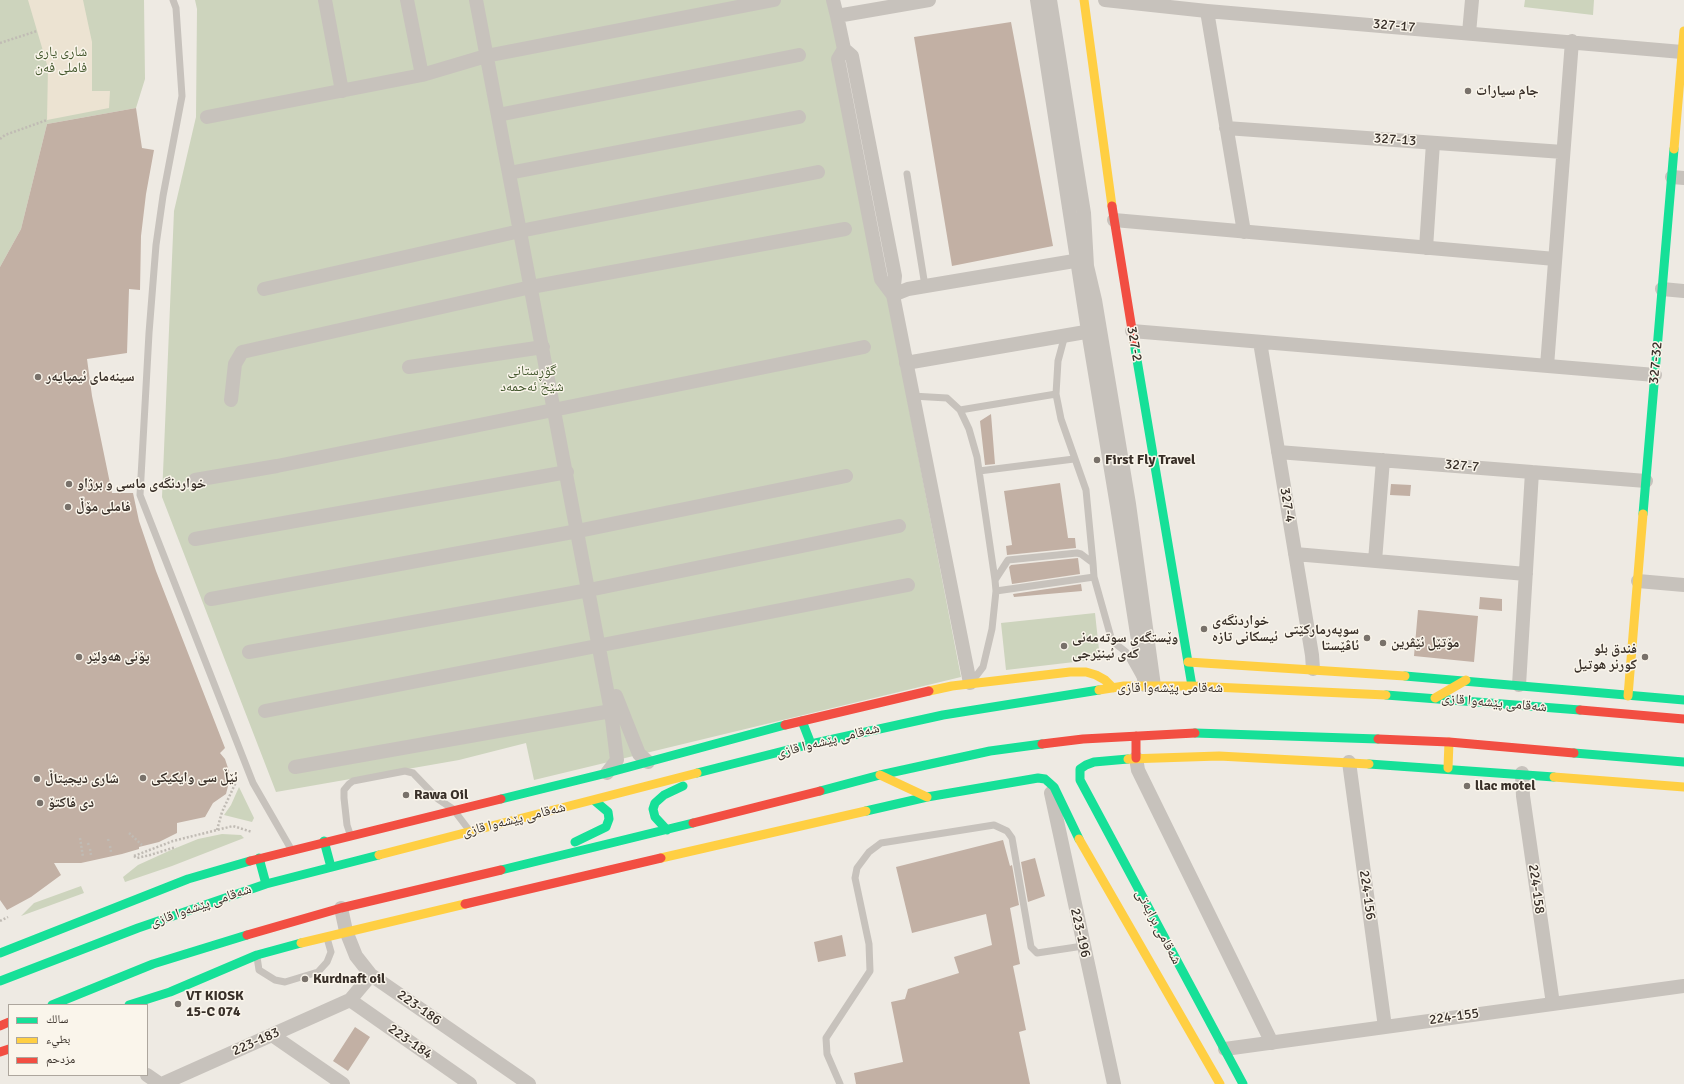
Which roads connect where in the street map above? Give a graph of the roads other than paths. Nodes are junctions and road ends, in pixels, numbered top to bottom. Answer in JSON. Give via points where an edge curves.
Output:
{"nodes":[{"id":1,"x":173,"y":0,"type":"edge"},
{"id":2,"x":325,"y":0,"type":"edge"},
{"id":3,"x":407,"y":0,"type":"edge"},
{"id":4,"x":476,"y":0,"type":"edge"},
{"id":5,"x":774,"y":0,"type":"edge"},
{"id":6,"x":833,"y":0,"type":"edge"},
{"id":7,"x":929,"y":0,"type":"edge"},
{"id":8,"x":1037,"y":0,"type":"edge"},
{"id":9,"x":1050,"y":0,"type":"edge"},
{"id":10,"x":1084,"y":0,"type":"edge"},
{"id":11,"x":1105,"y":0,"type":"edge"},
{"id":12,"x":1472,"y":0,"type":"edge"},
{"id":13,"x":898,"y":3,"type":"edge"},
{"id":14,"x":1207,"y":11,"type":"junction"},
{"id":15,"x":837,"y":16,"type":"junction"},
{"id":16,"x":1684,"y":31,"type":"edge"},
{"id":17,"x":1469,"y":33,"type":"junction"},
{"id":18,"x":1572,"y":41,"type":"junction"},
{"id":19,"x":1682,"y":52,"type":"junction"},
{"id":20,"x":799,"y":55,"type":"dead end"},
{"id":21,"x":486,"y":56,"type":"junction"},
{"id":22,"x":422,"y":75,"type":"junction"},
{"id":23,"x":342,"y":91,"type":"junction"},
{"id":24,"x":498,"y":115,"type":"junction"},
{"id":25,"x":207,"y":117,"type":"dead end"},
{"id":26,"x":799,"y":117,"type":"dead end"},
{"id":27,"x":1226,"y":128,"type":"junction"},
{"id":28,"x":1433,"y":143,"type":"junction"},
{"id":29,"x":1563,"y":152,"type":"junction"},
{"id":30,"x":818,"y":172,"type":"dead end"},
{"id":31,"x":509,"y":173,"type":"junction"},
{"id":32,"x":907,"y":174,"type":"dead end"},
{"id":33,"x":1678,"y":178,"type":"edge"},
{"id":34,"x":1114,"y":220,"type":"junction"},
{"id":35,"x":845,"y":229,"type":"dead end"},
{"id":36,"x":520,"y":231,"type":"junction"},
{"id":37,"x":1244,"y":232,"type":"junction"},
{"id":38,"x":1426,"y":248,"type":"junction"},
{"id":39,"x":1555,"y":259,"type":"junction"},
{"id":40,"x":1081,"y":260,"type":"junction"},
{"id":41,"x":925,"y":286,"type":"junction"},
{"id":42,"x":531,"y":287,"type":"junction"},
{"id":43,"x":264,"y":289,"type":"dead end"},
{"id":44,"x":1662,"y":289,"type":"junction"},
{"id":45,"x":1684,"y":291,"type":"edge"},
{"id":46,"x":893,"y":295,"type":"junction"},
{"id":47,"x":1094,"y":330,"type":"junction"},
{"id":48,"x":1132,"y":331,"type":"junction"},
{"id":49,"x":1065,"y":335,"type":"junction"},
{"id":50,"x":1260,"y":342,"type":"junction"},
{"id":51,"x":864,"y":346,"type":"dead end"},
{"id":52,"x":542,"y":347,"type":"junction"},
{"id":53,"x":906,"y":363,"type":"junction"},
{"id":54,"x":1547,"y":366,"type":"junction"},
{"id":55,"x":409,"y":367,"type":"dead end"},
{"id":56,"x":1655,"y":376,"type":"junction"},
{"id":57,"x":1056,"y":394,"type":"junction"},
{"id":58,"x":912,"y":396,"type":"junction"},
{"id":59,"x":231,"y":400,"type":"dead end"},
{"id":60,"x":554,"y":408,"type":"junction"},
{"id":61,"x":960,"y":410,"type":"junction"},
{"id":62,"x":1278,"y":452,"type":"junction"},
{"id":63,"x":1074,"y":459,"type":"junction"},
{"id":64,"x":1382,"y":460,"type":"junction"},
{"id":65,"x":979,"y":471,"type":"junction"},
{"id":66,"x":566,"y":472,"type":"junction"},
{"id":67,"x":1532,"y":472,"type":"junction"},
{"id":68,"x":846,"y":476,"type":"dead end"},
{"id":69,"x":195,"y":480,"type":"dead end"},
{"id":70,"x":1646,"y":481,"type":"junction"},
{"id":71,"x":899,"y":526,"type":"dead end"},
{"id":72,"x":578,"y":531,"type":"junction"},
{"id":73,"x":195,"y":539,"type":"dead end"},
{"id":74,"x":1295,"y":554,"type":"junction"},
{"id":75,"x":1375,"y":561,"type":"junction"},
{"id":76,"x":1092,"y":563,"type":"junction"},
{"id":77,"x":1526,"y":574,"type":"junction"},
{"id":78,"x":1094,"y":577,"type":"junction"},
{"id":79,"x":995,"y":580,"type":"junction"},
{"id":80,"x":1638,"y":582,"type":"junction"},
{"id":81,"x":908,"y":585,"type":"dead end"},
{"id":82,"x":1684,"y":586,"type":"edge"},
{"id":83,"x":589,"y":590,"type":"junction"},
{"id":84,"x":996,"y":591,"type":"junction"},
{"id":85,"x":211,"y":599,"type":"dead end"},
{"id":86,"x":600,"y":646,"type":"junction"},
{"id":87,"x":248,"y":652,"type":"dead end"},
{"id":88,"x":1188,"y":662,"type":"junction"},
{"id":89,"x":1313,"y":669,"type":"junction"},
{"id":90,"x":1466,"y":680,"type":"junction"},
{"id":91,"x":970,"y":683,"type":"junction"},
{"id":92,"x":1519,"y":685,"type":"junction"},
{"id":93,"x":1150,"y":686,"type":"junction"},
{"id":94,"x":1192,"y":686,"type":"junction"},
{"id":95,"x":1113,"y":688,"type":"junction"},
{"id":96,"x":1628,"y":696,"type":"junction"},
{"id":97,"x":1435,"y":698,"type":"junction"},
{"id":98,"x":1684,"y":700,"type":"edge"},
{"id":99,"x":265,"y":711,"type":"dead end"},
{"id":100,"x":611,"y":711,"type":"junction"},
{"id":101,"x":1684,"y":719,"type":"edge"},
{"id":102,"x":802,"y":721,"type":"junction"},
{"id":103,"x":1136,"y":736,"type":"junction"},
{"id":104,"x":1448,"y":742,"type":"junction"},
{"id":105,"x":811,"y":744,"type":"junction"},
{"id":106,"x":1136,"y":758,"type":"junction"},
{"id":107,"x":648,"y":762,"type":"junction"},
{"id":108,"x":1349,"y":762,"type":"junction"},
{"id":109,"x":1684,"y":762,"type":"edge"},
{"id":110,"x":295,"y":768,"type":"dead end"},
{"id":111,"x":724,"y":768,"type":"junction"},
{"id":112,"x":1448,"y":768,"type":"junction"},
{"id":113,"x":607,"y":772,"type":"junction"},
{"id":114,"x":1522,"y":773,"type":"junction"},
{"id":115,"x":880,"y":775,"type":"junction"},
{"id":116,"x":1048,"y":781,"type":"junction"},
{"id":117,"x":1684,"y":787,"type":"edge"},
{"id":118,"x":927,"y":797,"type":"junction"},
{"id":119,"x":595,"y":800,"type":"junction"},
{"id":120,"x":453,"y":809,"type":"junction"},
{"id":121,"x":667,"y":830,"type":"junction"},
{"id":122,"x":469,"y":831,"type":"junction"},
{"id":123,"x":350,"y":835,"type":"junction"},
{"id":124,"x":324,"y":841,"type":"junction"},
{"id":125,"x":291,"y":849,"type":"junction"},
{"id":126,"x":259,"y":858,"type":"junction"},
{"id":127,"x":522,"y":865,"type":"junction"},
{"id":128,"x":331,"y":867,"type":"junction"},
{"id":129,"x":266,"y":884,"type":"junction"},
{"id":130,"x":341,"y":908,"type":"junction"},
{"id":131,"x":346,"y":931,"type":"junction"},
{"id":132,"x":326,"y":938,"type":"junction"},
{"id":133,"x":1083,"y":946,"type":"junction"},
{"id":134,"x":5,"y":950,"type":"edge"},
{"id":135,"x":0,"y":953,"type":"edge"},
{"id":136,"x":257,"y":955,"type":"junction"},
{"id":137,"x":371,"y":975,"type":"junction"},
{"id":138,"x":1173,"y":978,"type":"junction"},
{"id":139,"x":0,"y":981,"type":"edge"},
{"id":140,"x":1684,"y":986,"type":"edge"},
{"id":141,"x":350,"y":1000,"type":"junction"},
{"id":142,"x":54,"y":1004,"type":"edge"},
{"id":143,"x":132,"y":1004,"type":"edge"},
{"id":144,"x":1553,"y":1004,"type":"junction"},
{"id":145,"x":1385,"y":1027,"type":"junction"},
{"id":146,"x":272,"y":1035,"type":"junction"},
{"id":147,"x":1272,"y":1043,"type":"junction"},
{"id":148,"x":1225,"y":1049,"type":"junction"},
{"id":149,"x":148,"y":1076,"type":"edge"},
{"id":150,"x":161,"y":1084,"type":"edge"},
{"id":151,"x":343,"y":1084,"type":"edge"},
{"id":152,"x":468,"y":1084,"type":"edge"},
{"id":153,"x":529,"y":1084,"type":"edge"},
{"id":154,"x":840,"y":1084,"type":"edge"},
{"id":155,"x":1114,"y":1084,"type":"edge"},
{"id":156,"x":1220,"y":1084,"type":"edge"},
{"id":157,"x":1243,"y":1084,"type":"edge"}],
"edges":[{"from":1,"to":125,"type":"lane","via":[[176,8],[182,96],[156,245],[140,495],[253,783]]},
{"from":2,"to":23,"type":"street"},
{"from":3,"to":22,"type":"street"},
{"from":4,"to":21,"type":"street"},
{"from":5,"to":21,"type":"street"},
{"from":6,"to":15,"type":"street"},
{"from":7,"to":13,"type":"street"},
{"from":8,"to":40,"type":"street"},
{"from":9,"to":40,"type":"street","via":[[1084,214]]},
{"from":10,"to":34,"type":"main road","name":"327-2"},
{"from":11,"to":14,"type":"street","name":"327-17"},
{"from":12,"to":17,"type":"street"},
{"from":13,"to":15,"type":"street"},
{"from":14,"to":17,"type":"street","name":"327-17"},
{"from":14,"to":27,"type":"street"},
{"from":15,"to":46,"type":"street","via":[[844,49],[838,59],[881,279]]},
{"from":16,"to":19,"type":"main road","name":"327-32"},
{"from":17,"to":18,"type":"street","name":"327-17"},
{"from":18,"to":19,"type":"street","name":"327-17"},
{"from":18,"to":29,"type":"street"},
{"from":19,"to":33,"type":"main road","name":"327-32"},
{"from":20,"to":24,"type":"street"},
{"from":21,"to":22,"type":"street"},
{"from":21,"to":24,"type":"street"},
{"from":22,"to":23,"type":"street"},
{"from":23,"to":25,"type":"street"},
{"from":24,"to":31,"type":"street"},
{"from":26,"to":31,"type":"street"},
{"from":27,"to":28,"type":"street","name":"327-13"},
{"from":27,"to":37,"type":"street"},
{"from":28,"to":29,"type":"street","name":"327-13"},
{"from":28,"to":38,"type":"street"},
{"from":29,"to":39,"type":"street"},
{"from":30,"to":36,"type":"street"},
{"from":31,"to":36,"type":"street"},
{"from":32,"to":41,"type":"lane"},
{"from":33,"to":44,"type":"main road","name":"327-32"},
{"from":34,"to":37,"type":"street"},
{"from":34,"to":48,"type":"main road","name":"327-2"},
{"from":35,"to":42,"type":"street"},
{"from":36,"to":42,"type":"street"},
{"from":36,"to":43,"type":"street"},
{"from":37,"to":38,"type":"street"},
{"from":38,"to":39,"type":"street"},
{"from":39,"to":54,"type":"street"},
{"from":40,"to":41,"type":"street"},
{"from":40,"to":47,"type":"street"},
{"from":41,"to":46,"type":"street","via":[[899,291]]},
{"from":42,"to":52,"type":"street"},
{"from":42,"to":59,"type":"street","via":[[242,352],[235,364]]},
{"from":44,"to":45,"type":"street"},
{"from":44,"to":56,"type":"main road","name":"327-32"},
{"from":46,"to":53,"type":"street"},
{"from":47,"to":49,"type":"street"},
{"from":47,"to":93,"type":"street","via":[[1129,504]]},
{"from":48,"to":50,"type":"street"},
{"from":48,"to":88,"type":"main road","name":"327-2"},
{"from":49,"to":53,"type":"street"},
{"from":49,"to":57,"type":"lane","via":[[1058,361]]},
{"from":50,"to":54,"type":"street"},
{"from":50,"to":62,"type":"street","name":"327-4"},
{"from":51,"to":60,"type":"street"},
{"from":52,"to":55,"type":"street"},
{"from":52,"to":60,"type":"street"},
{"from":53,"to":58,"type":"street"},
{"from":54,"to":56,"type":"street"},
{"from":56,"to":70,"type":"main road","name":"327-32"},
{"from":57,"to":61,"type":"lane"},
{"from":57,"to":63,"type":"lane","via":[[1061,420]]},
{"from":58,"to":61,"type":"lane","via":[[947,398]]},
{"from":58,"to":91,"type":"street"},
{"from":60,"to":66,"type":"street"},
{"from":60,"to":69,"type":"street","via":[[277,466]]},
{"from":61,"to":65,"type":"lane","via":[[969,429]]},
{"from":62,"to":64,"type":"street","name":"327-7"},
{"from":62,"to":74,"type":"street","name":"327-4"},
{"from":63,"to":65,"type":"lane"},
{"from":63,"to":76,"type":"lane","via":[[1086,490]]},
{"from":64,"to":67,"type":"street","name":"327-7"},
{"from":64,"to":75,"type":"street"},
{"from":65,"to":79,"type":"lane"},
{"from":66,"to":72,"type":"street"},
{"from":66,"to":73,"type":"street"},
{"from":67,"to":70,"type":"street","name":"327-7"},
{"from":67,"to":77,"type":"street"},
{"from":68,"to":72,"type":"street"},
{"from":70,"to":80,"type":"main road","name":"327-32"},
{"from":71,"to":83,"type":"street"},
{"from":72,"to":83,"type":"street"},
{"from":72,"to":85,"type":"street"},
{"from":74,"to":75,"type":"street"},
{"from":74,"to":89,"type":"street","name":"327-4"},
{"from":75,"to":77,"type":"street"},
{"from":76,"to":78,"type":"lane"},
{"from":76,"to":79,"type":"lane","via":[[1081,554],[1008,560]]},
{"from":77,"to":92,"type":"street"},
{"from":78,"to":84,"type":"lane"},
{"from":78,"to":93,"type":"lane","via":[[1112,641],[1126,652]]},
{"from":79,"to":84,"type":"lane"},
{"from":80,"to":82,"type":"street"},
{"from":80,"to":96,"type":"main road","name":"327-32"},
{"from":81,"to":86,"type":"street"},
{"from":83,"to":86,"type":"street"},
{"from":83,"to":87,"type":"street"},
{"from":84,"to":91,"type":"lane","via":[[992,629],[983,667]]},
{"from":86,"to":99,"type":"street"},
{"from":86,"to":100,"type":"street"},
{"from":86,"to":107,"type":"street","via":[[622,716],[639,754]]},
{"from":88,"to":89,"type":"main road"},
{"from":88,"to":94,"type":"main road","name":"327-2"},
{"from":89,"to":90,"type":"main road"},
{"from":90,"to":92,"type":"main road"},
{"from":90,"to":97,"type":"main road"},
{"from":91,"to":95,"type":"main road","via":[[1078,671],[1096,675]]},
{"from":91,"to":102,"type":"main road"},
{"from":92,"to":96,"type":"main road"},
{"from":93,"to":94,"type":"main road","name":"شەقامی پێشەوا قازی"},
{"from":93,"to":95,"type":"main road","name":"شەقامی پێشەوا قازی"},
{"from":94,"to":97,"type":"main road","name":"شەقامی پێشەوا قازی"},
{"from":95,"to":105,"type":"main road","name":"شەقامی پێشەوا قازی","via":[[943,715]]},
{"from":96,"to":98,"type":"main road"},
{"from":97,"to":101,"type":"main road","name":"شەقامی پێشەوا قازی"},
{"from":100,"to":110,"type":"street"},
{"from":100,"to":113,"type":"street","via":[[617,760]]},
{"from":102,"to":105,"type":"main road"},
{"from":102,"to":107,"type":"main road"},
{"from":103,"to":104,"type":"main road","via":[[1195,734]]},
{"from":103,"to":106,"type":"main road"},
{"from":103,"to":115,"type":"main road","via":[[1083,739],[990,751]]},
{"from":104,"to":109,"type":"main road"},
{"from":104,"to":112,"type":"main road"},
{"from":105,"to":111,"type":"main road","name":"شەقامی پێشەوا قازی"},
{"from":106,"to":108,"type":"main road","via":[[1219,756]]},
{"from":106,"to":138,"type":"main road","name":"شەقامی برایەتی","via":[[1094,762],[1080,769],[1080,780]]},
{"from":106,"to":147,"type":"street","via":[[1138,770]]},
{"from":107,"to":113,"type":"main road"},
{"from":108,"to":112,"type":"main road"},
{"from":108,"to":145,"type":"street","name":"224-156"},
{"from":111,"to":119,"type":"main road","name":"شەقامی پێشەوا قازی"},
{"from":111,"to":121,"type":"main road","via":[[664,795],[655,803],[655,817]]},
{"from":112,"to":114,"type":"main road"},
{"from":113,"to":120,"type":"main road"},
{"from":114,"to":117,"type":"main road"},
{"from":114,"to":144,"type":"street","name":"224-158","via":[[1523,796]]},
{"from":115,"to":118,"type":"main road"},
{"from":115,"to":121,"type":"main road"},
{"from":116,"to":118,"type":"main road","via":[[1032,778]]},
{"from":116,"to":133,"type":"street","name":"223-196"},
{"from":116,"to":138,"type":"main road","name":"شەقامی برایەتی","via":[[1054,787],[1082,845]]},
{"from":118,"to":131,"type":"main road"},
{"from":119,"to":122,"type":"main road","name":"شەقامی پێشەوا قازی"},
{"from":119,"to":127,"type":"main road","via":[[608,812],[606,826],[595,834]]},
{"from":120,"to":122,"type":"lane"},
{"from":120,"to":123,"type":"main road"},
{"from":120,"to":123,"type":"lane","via":[[438,799],[413,772],[353,781],[344,790]]},
{"from":121,"to":127,"type":"main road"},
{"from":122,"to":128,"type":"main road","name":"شەقامی پێشەوا قازی"},
{"from":123,"to":124,"type":"main road"},
{"from":124,"to":125,"type":"main road"},
{"from":124,"to":128,"type":"main road"},
{"from":125,"to":126,"type":"main road"},
{"from":126,"to":129,"type":"main road"},
{"from":126,"to":134,"type":"main road","via":[[188,879]]},
{"from":127,"to":130,"type":"main road"},
{"from":128,"to":129,"type":"main road","name":"شەقامی پێشەوا قازی"},
{"from":129,"to":139,"type":"main road","name":"شەقامی پێشەوا قازی","via":[[138,928]]},
{"from":130,"to":131,"type":"street","name":"223-186"},
{"from":130,"to":142,"type":"main road","via":[[153,964]]},
{"from":131,"to":132,"type":"main road"},
{"from":131,"to":137,"type":"street","name":"223-186","via":[[356,956]]},
{"from":132,"to":136,"type":"main road"},
{"from":132,"to":136,"type":"lane","via":[[331,952],[327,962],[318,972],[285,982],[275,980],[259,970]]},
{"from":133,"to":154,"type":"lane","via":[[1037,953],[1031,947],[1012,838],[1007,831],[994,825],[881,843],[857,868],[855,878],[869,944],[870,971],[826,1038],[827,1054]]},
{"from":133,"to":155,"type":"street","name":"223-196"},
{"from":134,"to":135,"type":"main road"},
{"from":136,"to":143,"type":"main road","via":[[170,992]]},
{"from":137,"to":141,"type":"street"},
{"from":137,"to":153,"type":"street","name":"223-186"},
{"from":138,"to":148,"type":"main road","name":"شەقامی برایەتی"},
{"from":138,"to":156,"type":"main road","name":"شەقامی برایەتی"},
{"from":140,"to":144,"type":"street","name":"224-155"},
{"from":141,"to":146,"type":"street","name":"223-183"},
{"from":141,"to":152,"type":"street","name":"223-184"},
{"from":144,"to":145,"type":"street","name":"224-155"},
{"from":145,"to":147,"type":"street","name":"224-155"},
{"from":146,"to":150,"type":"street","name":"223-183"},
{"from":146,"to":151,"type":"street"},
{"from":147,"to":148,"type":"street","name":"224-155"},
{"from":148,"to":157,"type":"main road","name":"شەقامی برایەتی"},
{"from":149,"to":150,"type":"street"}]}
